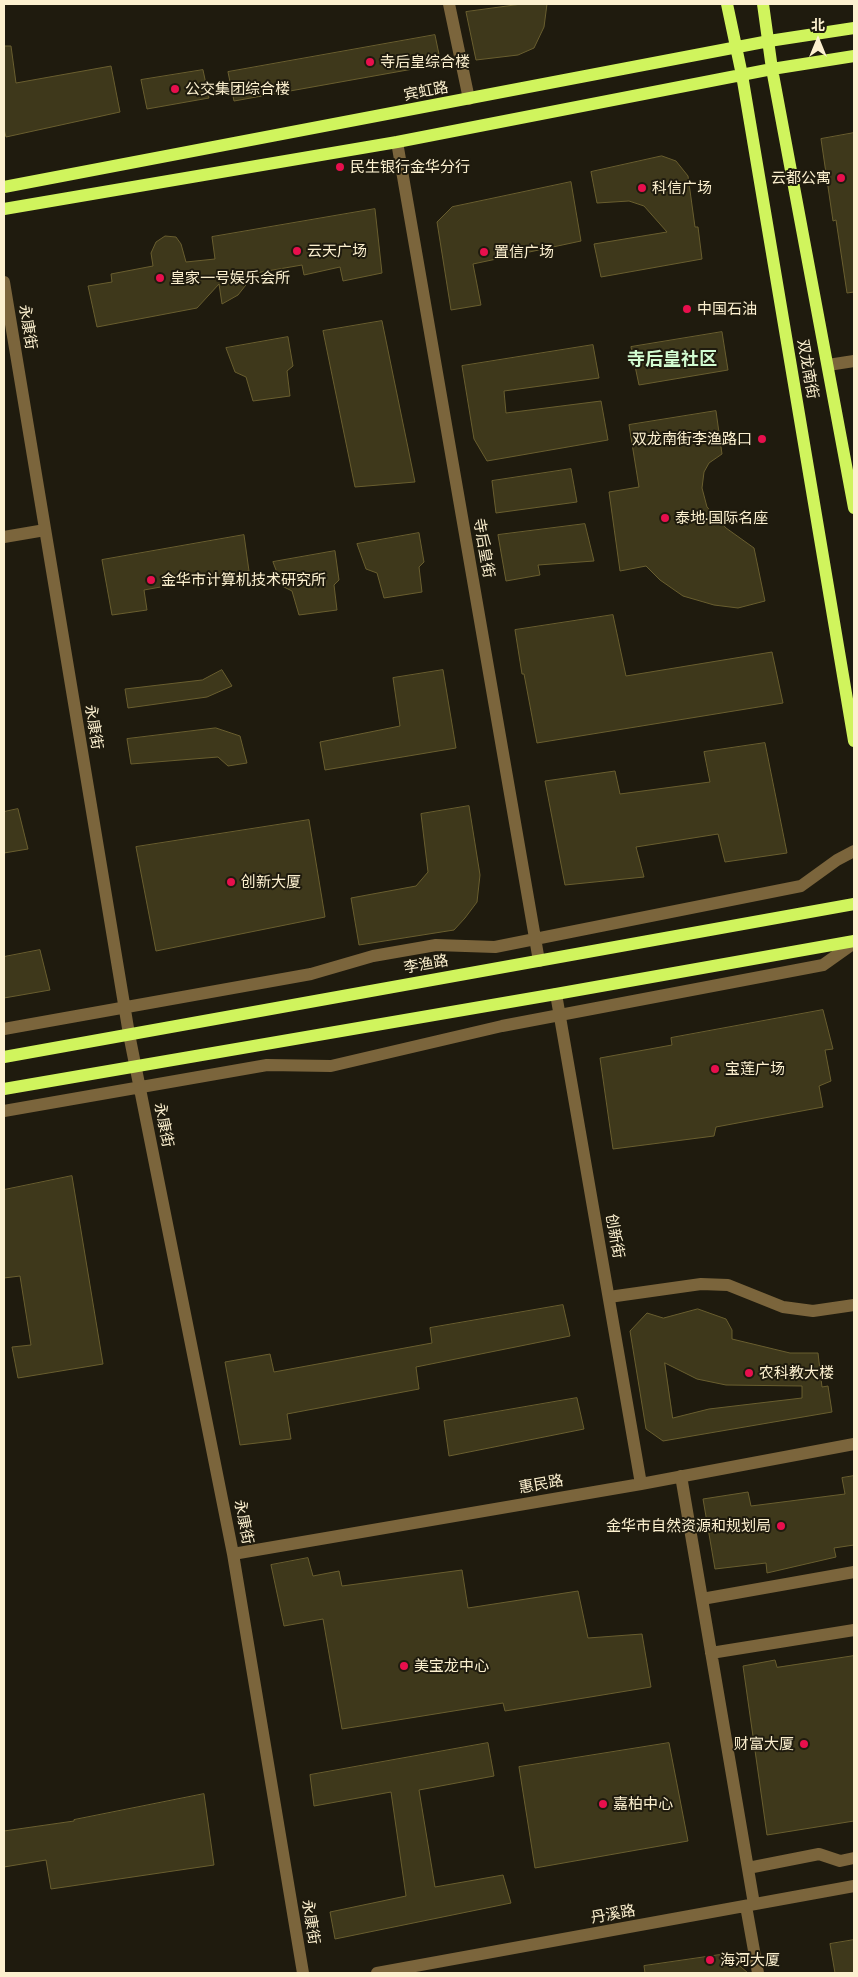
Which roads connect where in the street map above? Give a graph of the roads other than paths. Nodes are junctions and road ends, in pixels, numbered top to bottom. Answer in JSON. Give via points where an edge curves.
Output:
{"nodes":[{"id":1,"x":450,"y":4,"type":"edge"},
{"id":2,"x":727,"y":4,"type":"edge"},
{"id":3,"x":763,"y":4,"type":"edge"},
{"id":4,"x":854,"y":28,"type":"edge"},
{"id":5,"x":770,"y":41,"type":"junction"},
{"id":6,"x":736,"y":49,"type":"junction"},
{"id":7,"x":854,"y":56,"type":"edge"},
{"id":8,"x":772,"y":69,"type":"junction"},
{"id":9,"x":742,"y":74,"type":"junction"},
{"id":10,"x":469,"y":99,"type":"junction"},
{"id":11,"x":397,"y":142,"type":"junction"},
{"id":12,"x":4,"y":187,"type":"edge"},
{"id":13,"x":4,"y":210,"type":"edge"},
{"id":14,"x":4,"y":282,"type":"edge"},
{"id":15,"x":854,"y":360,"type":"edge"},
{"id":16,"x":828,"y":365,"type":"junction"},
{"id":17,"x":854,"y":508,"type":"edge"},
{"id":18,"x":45,"y":530,"type":"junction"},
{"id":19,"x":4,"y":537,"type":"edge"},
{"id":20,"x":854,"y":741,"type":"edge"},
{"id":21,"x":854,"y":851,"type":"edge"},
{"id":22,"x":854,"y":904,"type":"edge"},
{"id":23,"x":535,"y":940,"type":"junction"},
{"id":24,"x":854,"y":942,"type":"edge"},
{"id":25,"x":539,"y":961,"type":"junction"},
{"id":26,"x":556,"y":994,"type":"junction"},
{"id":27,"x":125,"y":1007,"type":"junction"},
{"id":28,"x":560,"y":1015,"type":"junction"},
{"id":29,"x":4,"y":1029,"type":"edge"},
{"id":30,"x":129,"y":1034,"type":"junction"},
{"id":31,"x":4,"y":1056,"type":"edge"},
{"id":32,"x":136,"y":1065,"type":"junction"},
{"id":33,"x":140,"y":1087,"type":"junction"},
{"id":34,"x":4,"y":1088,"type":"edge"},
{"id":35,"x":4,"y":1112,"type":"edge"},
{"id":36,"x":609,"y":1297,"type":"junction"},
{"id":37,"x":854,"y":1305,"type":"edge"},
{"id":38,"x":854,"y":1444,"type":"edge"},
{"id":39,"x":681,"y":1476,"type":"junction"},
{"id":40,"x":641,"y":1484,"type":"junction"},
{"id":41,"x":233,"y":1554,"type":"junction"},
{"id":42,"x":854,"y":1572,"type":"edge"},
{"id":43,"x":702,"y":1599,"type":"junction"},
{"id":44,"x":854,"y":1630,"type":"edge"},
{"id":45,"x":711,"y":1652,"type":"junction"},
{"id":46,"x":854,"y":1858,"type":"edge"},
{"id":47,"x":748,"y":1868,"type":"junction"},
{"id":48,"x":854,"y":1886,"type":"edge"},
{"id":49,"x":750,"y":1905,"type":"junction"},
{"id":50,"x":303,"y":1973,"type":"edge"},
{"id":51,"x":378,"y":1973,"type":"edge"},
{"id":52,"x":758,"y":1973,"type":"edge"}],
"edges":[{"from":1,"to":10,"type":"street"},
{"from":2,"to":6,"type":"main road","name":"双龙南街"},
{"from":3,"to":5,"type":"main road","name":"双龙南街"},
{"from":4,"to":5,"type":"main road","name":"宾虹路"},
{"from":5,"to":6,"type":"main road","name":"宾虹路"},
{"from":5,"to":8,"type":"main road","name":"双龙南街"},
{"from":6,"to":9,"type":"main road","name":"双龙南街"},
{"from":6,"to":10,"type":"main road","name":"宾虹路"},
{"from":7,"to":8,"type":"main road"},
{"from":8,"to":9,"type":"main road"},
{"from":8,"to":16,"type":"main road","name":"双龙南街"},
{"from":9,"to":11,"type":"main road"},
{"from":9,"to":20,"type":"main road","name":"双龙南街"},
{"from":10,"to":12,"type":"main road","name":"宾虹路"},
{"from":11,"to":13,"type":"main road"},
{"from":11,"to":23,"type":"street","name":"寺后皇街"},
{"from":14,"to":18,"type":"street","name":"永康街"},
{"from":15,"to":16,"type":"street"},
{"from":16,"to":17,"type":"main road","name":"双龙南街"},
{"from":18,"to":19,"type":"street"},
{"from":18,"to":27,"type":"street","name":"永康街"},
{"from":21,"to":23,"type":"street","via":[[801,886]]},
{"from":22,"to":25,"type":"main road","name":"李渔路"},
{"from":23,"to":25,"type":"street","name":"寺后皇街"},
{"from":23,"to":27,"type":"street","via":[[495,947],[436,945],[373,956],[311,974]]},
{"from":24,"to":26,"type":"main road"},
{"from":24,"to":28,"type":"street","via":[[823,965]]},
{"from":25,"to":30,"type":"main road","name":"李渔路"},
{"from":26,"to":28,"type":"street","name":"创新街"},
{"from":26,"to":32,"type":"main road"},
{"from":27,"to":29,"type":"street"},
{"from":27,"to":30,"type":"street","name":"永康街"},
{"from":28,"to":33,"type":"street","via":[[331,1066],[267,1065]]},
{"from":28,"to":36,"type":"street","name":"创新街"},
{"from":30,"to":31,"type":"main road","name":"李渔路"},
{"from":30,"to":32,"type":"street","name":"永康街"},
{"from":32,"to":33,"type":"street","name":"永康街"},
{"from":32,"to":34,"type":"main road"},
{"from":33,"to":35,"type":"street"},
{"from":33,"to":41,"type":"street","name":"永康街"},
{"from":36,"to":37,"type":"street","via":[[700,1284],[728,1286],[783,1307],[813,1311]]},
{"from":36,"to":40,"type":"street","name":"创新街"},
{"from":38,"to":39,"type":"street","name":"惠民路"},
{"from":39,"to":40,"type":"street","name":"惠民路"},
{"from":39,"to":43,"type":"street"},
{"from":40,"to":41,"type":"street","name":"惠民路"},
{"from":41,"to":50,"type":"street","name":"永康街"},
{"from":42,"to":43,"type":"street"},
{"from":43,"to":45,"type":"street"},
{"from":44,"to":45,"type":"street"},
{"from":45,"to":47,"type":"street"},
{"from":46,"to":47,"type":"street","via":[[840,1861],[819,1854]]},
{"from":47,"to":49,"type":"street"},
{"from":48,"to":49,"type":"street","name":"丹溪路"},
{"from":49,"to":51,"type":"street","name":"丹溪路"},
{"from":49,"to":52,"type":"street"}]}
